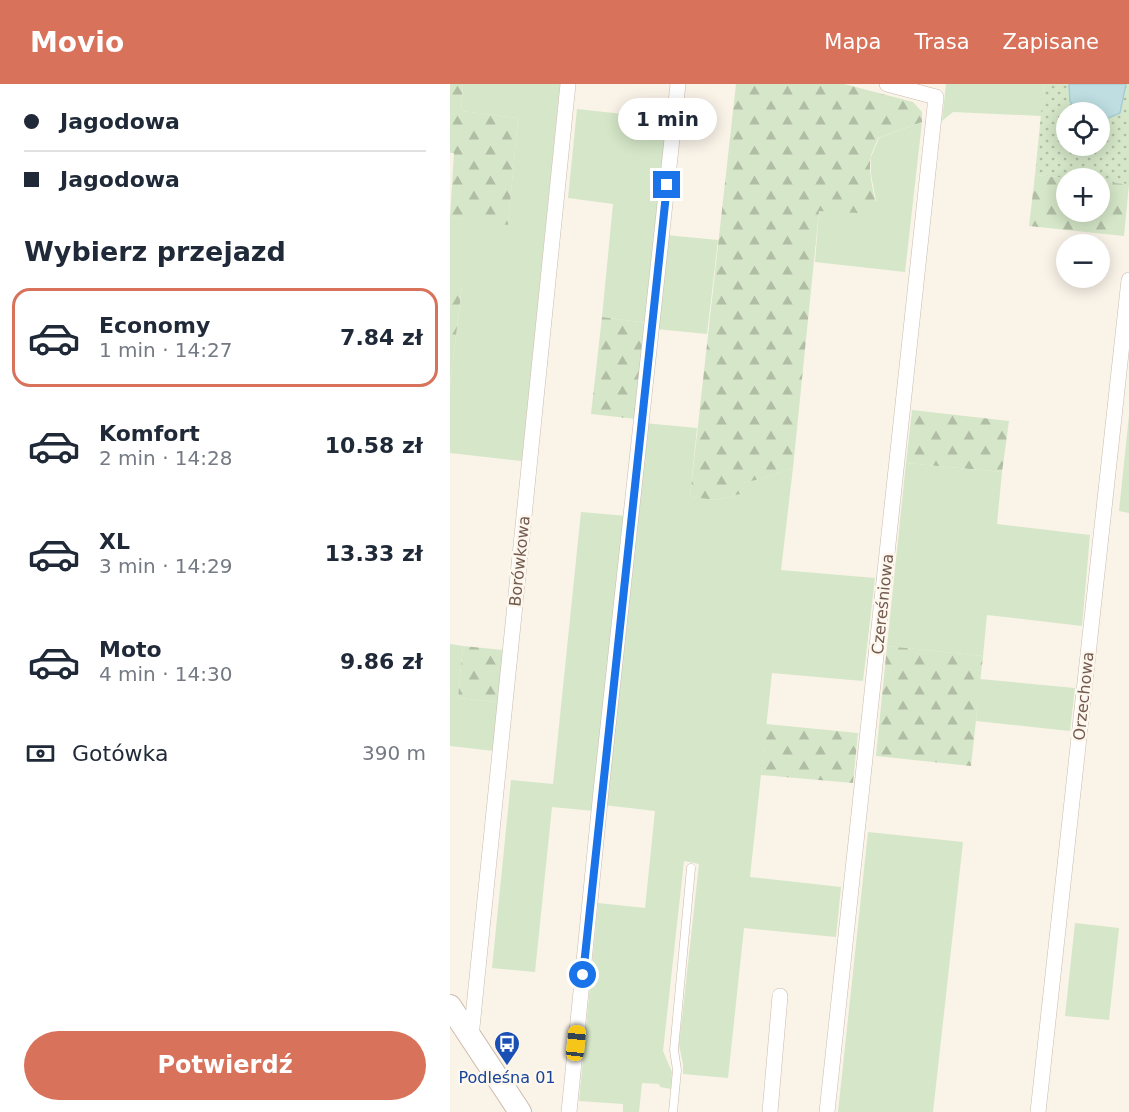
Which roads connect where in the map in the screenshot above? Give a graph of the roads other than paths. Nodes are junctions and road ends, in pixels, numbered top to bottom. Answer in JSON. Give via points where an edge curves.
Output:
{"nodes":[{"id":1,"x":568,"y":84,"type":"edge"},
{"id":2,"x":678,"y":84,"type":"edge"},
{"id":3,"x":887,"y":84,"type":"edge"},
{"id":4,"x":1129,"y":280,"type":"edge"},
{"id":5,"x":691,"y":868,"type":"dead end"},
{"id":6,"x":780,"y":996,"type":"dead end"},
{"id":7,"x":450,"y":1006,"type":"edge"},
{"id":8,"x":471,"y":1037,"type":"junction"},
{"id":9,"x":520,"y":1112,"type":"edge"},
{"id":10,"x":570,"y":1112,"type":"edge"},
{"id":11,"x":673,"y":1112,"type":"edge"},
{"id":12,"x":770,"y":1112,"type":"edge"},
{"id":13,"x":828,"y":1112,"type":"edge"},
{"id":14,"x":1038,"y":1112,"type":"edge"}],
"edges":[{"from":1,"to":8,"type":"street","name":"Borówkowa"},
{"from":2,"to":10,"type":"street"},
{"from":3,"to":13,"type":"street","name":"Czereśniowa","via":[[936,97]]},
{"from":4,"to":14,"type":"street","name":"Orzechowa"},
{"from":5,"to":11,"type":"lane","via":[[674,1050],[677,1070]]},
{"from":6,"to":12,"type":"street"},
{"from":7,"to":8,"type":"street"},
{"from":8,"to":9,"type":"street"}]}
